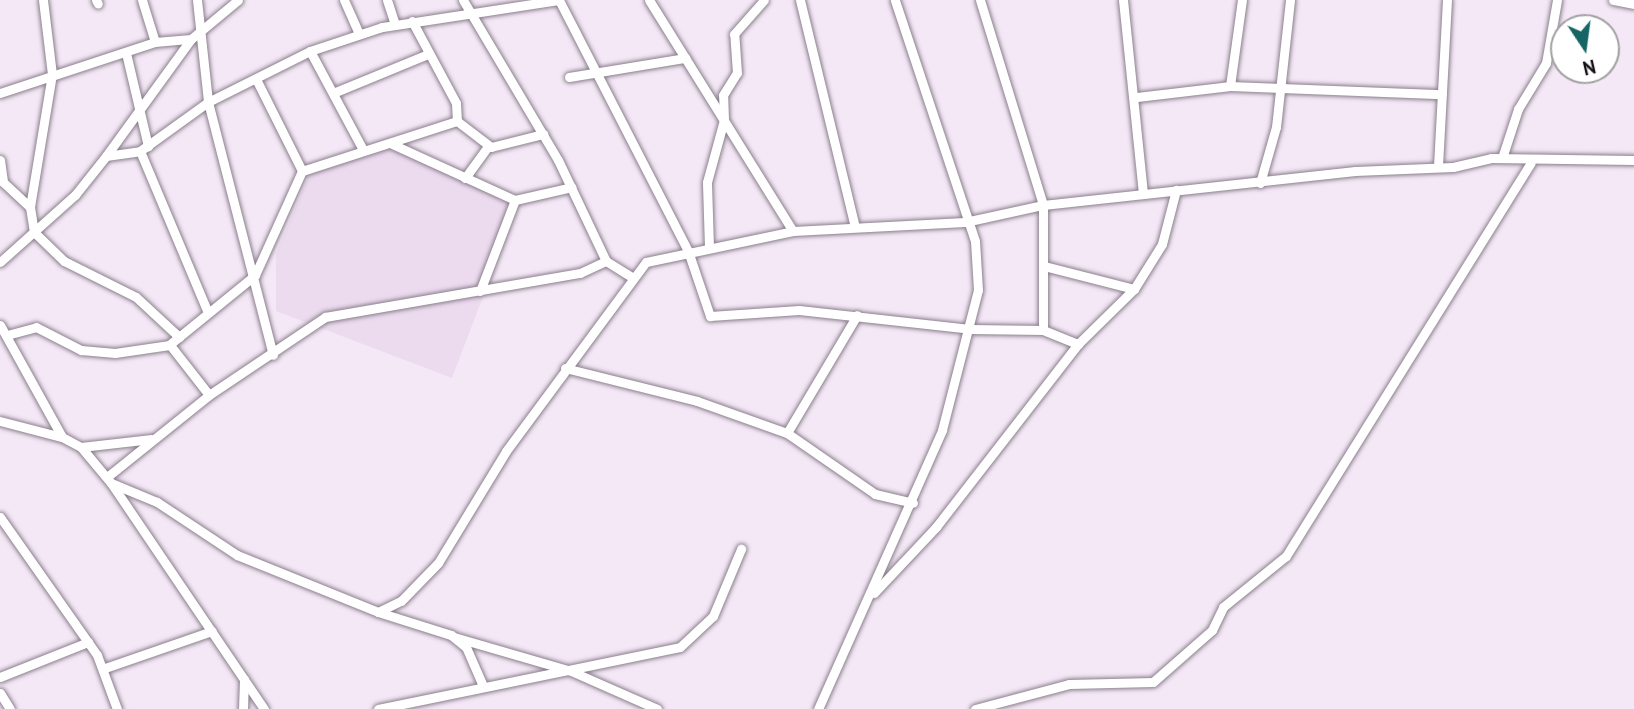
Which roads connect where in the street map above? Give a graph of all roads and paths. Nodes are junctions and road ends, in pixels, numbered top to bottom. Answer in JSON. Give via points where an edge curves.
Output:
{"nodes":[{"id":1,"x":43,"y":0,"type":"edge"},
{"id":2,"x":142,"y":0,"type":"edge"},
{"id":3,"x":197,"y":0,"type":"edge"},
{"id":4,"x":238,"y":0,"type":"edge"},
{"id":5,"x":344,"y":0,"type":"edge"},
{"id":6,"x":387,"y":0,"type":"edge"},
{"id":7,"x":463,"y":0,"type":"edge"},
{"id":8,"x":559,"y":0,"type":"edge"},
{"id":9,"x":649,"y":0,"type":"edge"},
{"id":10,"x":764,"y":0,"type":"edge"},
{"id":11,"x":800,"y":0,"type":"edge"},
{"id":12,"x":895,"y":0,"type":"edge"},
{"id":13,"x":980,"y":0,"type":"edge"},
{"id":14,"x":1123,"y":0,"type":"edge"},
{"id":15,"x":1242,"y":0,"type":"edge"},
{"id":16,"x":1290,"y":0,"type":"edge"},
{"id":17,"x":1447,"y":0,"type":"edge"},
{"id":18,"x":1557,"y":0,"type":"edge"},
{"id":19,"x":1613,"y":0,"type":"edge"},
{"id":20,"x":1634,"y":4,"type":"edge"},
{"id":21,"x":472,"y":11,"type":"junction"},
{"id":22,"x":412,"y":21,"type":"junction"},
{"id":23,"x":395,"y":25,"type":"junction"},
{"id":24,"x":359,"y":34,"type":"junction"},
{"id":25,"x":193,"y":36,"type":"junction"},
{"id":26,"x":155,"y":42,"type":"junction"},
{"id":27,"x":310,"y":51,"type":"junction"},
{"id":28,"x":126,"y":53,"type":"junction"},
{"id":29,"x":428,"y":54,"type":"junction"},
{"id":30,"x":685,"y":58,"type":"junction"},
{"id":31,"x":598,"y":72,"type":"junction"},
{"id":32,"x":52,"y":74,"type":"junction"},
{"id":33,"x":569,"y":77,"type":"dead end"},
{"id":34,"x":257,"y":81,"type":"junction"},
{"id":35,"x":1230,"y":86,"type":"junction"},
{"id":36,"x":1281,"y":92,"type":"junction"},
{"id":37,"x":0,"y":93,"type":"edge"},
{"id":38,"x":333,"y":93,"type":"junction"},
{"id":39,"x":1442,"y":94,"type":"junction"},
{"id":40,"x":1137,"y":97,"type":"junction"},
{"id":41,"x":208,"y":102,"type":"junction"},
{"id":42,"x":137,"y":109,"type":"junction"},
{"id":43,"x":724,"y":120,"type":"junction"},
{"id":44,"x":457,"y":121,"type":"junction"},
{"id":45,"x":543,"y":134,"type":"junction"},
{"id":46,"x":392,"y":144,"type":"junction"},
{"id":47,"x":488,"y":146,"type":"junction"},
{"id":48,"x":144,"y":148,"type":"junction"},
{"id":49,"x":363,"y":150,"type":"junction"},
{"id":50,"x":106,"y":156,"type":"junction"},
{"id":51,"x":1502,"y":158,"type":"junction"},
{"id":52,"x":0,"y":160,"type":"edge"},
{"id":53,"x":1634,"y":160,"type":"edge"},
{"id":54,"x":1531,"y":163,"type":"junction"},
{"id":55,"x":1438,"y":166,"type":"junction"},
{"id":56,"x":302,"y":171,"type":"junction"},
{"id":57,"x":465,"y":178,"type":"junction"},
{"id":58,"x":1260,"y":183,"type":"junction"},
{"id":59,"x":572,"y":187,"type":"junction"},
{"id":60,"x":1176,"y":190,"type":"junction"},
{"id":61,"x":1143,"y":194,"type":"junction"},
{"id":62,"x":515,"y":200,"type":"junction"},
{"id":63,"x":1043,"y":205,"type":"junction"},
{"id":64,"x":30,"y":208,"type":"junction"},
{"id":65,"x":965,"y":222,"type":"junction"},
{"id":66,"x":854,"y":224,"type":"junction"},
{"id":67,"x":34,"y":232,"type":"junction"},
{"id":68,"x":793,"y":232,"type":"junction"},
{"id":69,"x":709,"y":247,"type":"junction"},
{"id":70,"x":688,"y":251,"type":"junction"},
{"id":71,"x":606,"y":261,"type":"junction"},
{"id":72,"x":0,"y":262,"type":"edge"},
{"id":73,"x":1044,"y":266,"type":"junction"},
{"id":74,"x":255,"y":275,"type":"junction"},
{"id":75,"x":632,"y":277,"type":"junction"},
{"id":76,"x":1134,"y":289,"type":"junction"},
{"id":77,"x":481,"y":291,"type":"junction"},
{"id":78,"x":207,"y":310,"type":"junction"},
{"id":79,"x":857,"y":315,"type":"junction"},
{"id":80,"x":0,"y":326,"type":"edge"},
{"id":81,"x":970,"y":330,"type":"junction"},
{"id":82,"x":1043,"y":330,"type":"junction"},
{"id":83,"x":7,"y":335,"type":"junction"},
{"id":84,"x":179,"y":337,"type":"junction"},
{"id":85,"x":1078,"y":344,"type":"junction"},
{"id":86,"x":170,"y":345,"type":"junction"},
{"id":87,"x":273,"y":355,"type":"junction"},
{"id":88,"x":565,"y":368,"type":"junction"},
{"id":89,"x":209,"y":395,"type":"junction"},
{"id":90,"x":0,"y":421,"type":"edge"},
{"id":91,"x":787,"y":433,"type":"junction"},
{"id":92,"x":62,"y":436,"type":"junction"},
{"id":93,"x":154,"y":439,"type":"junction"},
{"id":94,"x":81,"y":447,"type":"junction"},
{"id":95,"x":109,"y":480,"type":"junction"},
{"id":96,"x":913,"y":503,"type":"junction"},
{"id":97,"x":0,"y":517,"type":"edge"},
{"id":98,"x":741,"y":549,"type":"dead end"},
{"id":99,"x":866,"y":602,"type":"junction"},
{"id":100,"x":378,"y":612,"type":"junction"},
{"id":101,"x":212,"y":631,"type":"junction"},
{"id":102,"x":454,"y":637,"type":"junction"},
{"id":103,"x":88,"y":642,"type":"junction"},
{"id":104,"x":105,"y":668,"type":"junction"},
{"id":105,"x":571,"y":671,"type":"junction"},
{"id":106,"x":0,"y":677,"type":"edge"},
{"id":107,"x":244,"y":679,"type":"junction"},
{"id":108,"x":484,"y":686,"type":"junction"},
{"id":109,"x":0,"y":693,"type":"edge"},
{"id":110,"x":10,"y":709,"type":"edge"},
{"id":111,"x":117,"y":709,"type":"edge"},
{"id":112,"x":243,"y":709,"type":"edge"},
{"id":113,"x":264,"y":709,"type":"edge"},
{"id":114,"x":378,"y":709,"type":"edge"},
{"id":115,"x":657,"y":709,"type":"edge"},
{"id":116,"x":818,"y":709,"type":"edge"},
{"id":117,"x":975,"y":709,"type":"edge"}],
"edges":[{"from":1,"to":32,"type":"street"},
{"from":2,"to":26,"type":"street"},
{"from":3,"to":25,"type":"street"},
{"from":4,"to":25,"type":"street"},
{"from":5,"to":24,"type":"street"},
{"from":6,"to":23,"type":"street"},
{"from":7,"to":21,"type":"street"},
{"from":8,"to":21,"type":"street"},
{"from":8,"to":31,"type":"street"},
{"from":9,"to":30,"type":"street"},
{"from":10,"to":43,"type":"street","via":[[734,34],[737,73],[723,95]]},
{"from":11,"to":66,"type":"street"},
{"from":12,"to":65,"type":"street"},
{"from":13,"to":63,"type":"street"},
{"from":14,"to":40,"type":"street"},
{"from":15,"to":35,"type":"street"},
{"from":16,"to":36,"type":"street"},
{"from":17,"to":39,"type":"street"},
{"from":18,"to":51,"type":"street","via":[[1546,63],[1518,109]]},
{"from":19,"to":20,"type":"street"},
{"from":21,"to":22,"type":"street"},
{"from":21,"to":45,"type":"street"},
{"from":22,"to":23,"type":"street"},
{"from":22,"to":29,"type":"street"},
{"from":23,"to":24,"type":"street"},
{"from":24,"to":27,"type":"street"},
{"from":25,"to":26,"type":"street"},
{"from":25,"to":41,"type":"street"},
{"from":25,"to":42,"type":"street"},
{"from":26,"to":28,"type":"street"},
{"from":27,"to":34,"type":"street"},
{"from":27,"to":38,"type":"street"},
{"from":28,"to":32,"type":"street"},
{"from":28,"to":42,"type":"street"},
{"from":29,"to":38,"type":"street"},
{"from":29,"to":44,"type":"street","via":[[456,103]]},
{"from":30,"to":31,"type":"street"},
{"from":30,"to":43,"type":"street"},
{"from":31,"to":33,"type":"street"},
{"from":31,"to":70,"type":"street"},
{"from":32,"to":37,"type":"street"},
{"from":32,"to":64,"type":"street"},
{"from":34,"to":41,"type":"street"},
{"from":34,"to":56,"type":"street"},
{"from":35,"to":36,"type":"street"},
{"from":35,"to":40,"type":"street"},
{"from":36,"to":39,"type":"street"},
{"from":36,"to":58,"type":"street"},
{"from":38,"to":49,"type":"street"},
{"from":39,"to":55,"type":"street"},
{"from":40,"to":61,"type":"street"},
{"from":41,"to":48,"type":"street"},
{"from":41,"to":74,"type":"street"},
{"from":42,"to":48,"type":"street"},
{"from":42,"to":50,"type":"street"},
{"from":43,"to":68,"type":"street"},
{"from":43,"to":69,"type":"street","via":[[707,182]]},
{"from":44,"to":46,"type":"street"},
{"from":44,"to":47,"type":"street"},
{"from":45,"to":47,"type":"street"},
{"from":45,"to":59,"type":"street"},
{"from":46,"to":49,"type":"street"},
{"from":46,"to":57,"type":"street"},
{"from":47,"to":57,"type":"street"},
{"from":48,"to":50,"type":"street"},
{"from":48,"to":78,"type":"street"},
{"from":49,"to":56,"type":"street"},
{"from":50,"to":67,"type":"street"},
{"from":51,"to":54,"type":"street"},
{"from":51,"to":55,"type":"street"},
{"from":52,"to":64,"type":"street","via":[[3,182]]},
{"from":53,"to":54,"type":"street"},
{"from":54,"to":117,"type":"street","via":[[1286,556],[1223,607],[1212,630],[1153,682],[1069,684]]},
{"from":55,"to":58,"type":"street"},
{"from":56,"to":74,"type":"street"},
{"from":57,"to":62,"type":"street"},
{"from":58,"to":60,"type":"street"},
{"from":59,"to":62,"type":"street"},
{"from":59,"to":71,"type":"street"},
{"from":60,"to":61,"type":"street"},
{"from":60,"to":76,"type":"street","via":[[1162,244]]},
{"from":61,"to":63,"type":"street"},
{"from":62,"to":77,"type":"street"},
{"from":63,"to":65,"type":"street"},
{"from":63,"to":73,"type":"street"},
{"from":64,"to":67,"type":"street"},
{"from":65,"to":66,"type":"street"},
{"from":65,"to":81,"type":"street","via":[[975,241],[978,290]]},
{"from":66,"to":68,"type":"street"},
{"from":67,"to":72,"type":"street"},
{"from":67,"to":84,"type":"street","via":[[64,261],[136,296]]},
{"from":68,"to":69,"type":"street"},
{"from":69,"to":70,"type":"street"},
{"from":70,"to":75,"type":"street","via":[[646,262]]},
{"from":70,"to":79,"type":"street","via":[[710,316],[799,310]]},
{"from":71,"to":75,"type":"street"},
{"from":71,"to":77,"type":"street","via":[[580,273]]},
{"from":73,"to":76,"type":"street"},
{"from":73,"to":82,"type":"street"},
{"from":74,"to":78,"type":"street"},
{"from":74,"to":87,"type":"street"},
{"from":75,"to":88,"type":"street"},
{"from":76,"to":85,"type":"street"},
{"from":77,"to":87,"type":"street","via":[[325,317]]},
{"from":78,"to":84,"type":"street"},
{"from":79,"to":81,"type":"street"},
{"from":79,"to":91,"type":"street"},
{"from":80,"to":83,"type":"street"},
{"from":81,"to":82,"type":"street"},
{"from":81,"to":96,"type":"street"},
{"from":82,"to":85,"type":"street"},
{"from":83,"to":86,"type":"street","via":[[36,327],[81,350],[104,352]]},
{"from":83,"to":92,"type":"street"},
{"from":84,"to":86,"type":"street"},
{"from":85,"to":99,"type":"street","via":[[936,527]]},
{"from":86,"to":89,"type":"street"},
{"from":87,"to":89,"type":"street"},
{"from":88,"to":91,"type":"street","via":[[697,401]]},
{"from":88,"to":100,"type":"street","via":[[438,563],[401,601]]},
{"from":89,"to":93,"type":"street"},
{"from":90,"to":92,"type":"street"},
{"from":91,"to":96,"type":"street","via":[[875,494]]},
{"from":92,"to":94,"type":"street"},
{"from":93,"to":94,"type":"street"},
{"from":93,"to":95,"type":"street"},
{"from":94,"to":95,"type":"street"},
{"from":95,"to":100,"type":"street","via":[[157,502],[237,555]]},
{"from":95,"to":101,"type":"street"},
{"from":96,"to":99,"type":"street"},
{"from":97,"to":103,"type":"street"},
{"from":98,"to":105,"type":"street","via":[[713,616],[696,637],[649,658]]},
{"from":99,"to":116,"type":"street"},
{"from":100,"to":102,"type":"street"},
{"from":101,"to":104,"type":"street"},
{"from":101,"to":107,"type":"street"},
{"from":102,"to":105,"type":"street"},
{"from":102,"to":108,"type":"street"},
{"from":103,"to":104,"type":"street"},
{"from":103,"to":106,"type":"street"},
{"from":104,"to":111,"type":"street"},
{"from":105,"to":108,"type":"street"},
{"from":105,"to":115,"type":"street"},
{"from":107,"to":112,"type":"street"},
{"from":107,"to":113,"type":"street"},
{"from":108,"to":114,"type":"street"},
{"from":109,"to":110,"type":"street"}]}
